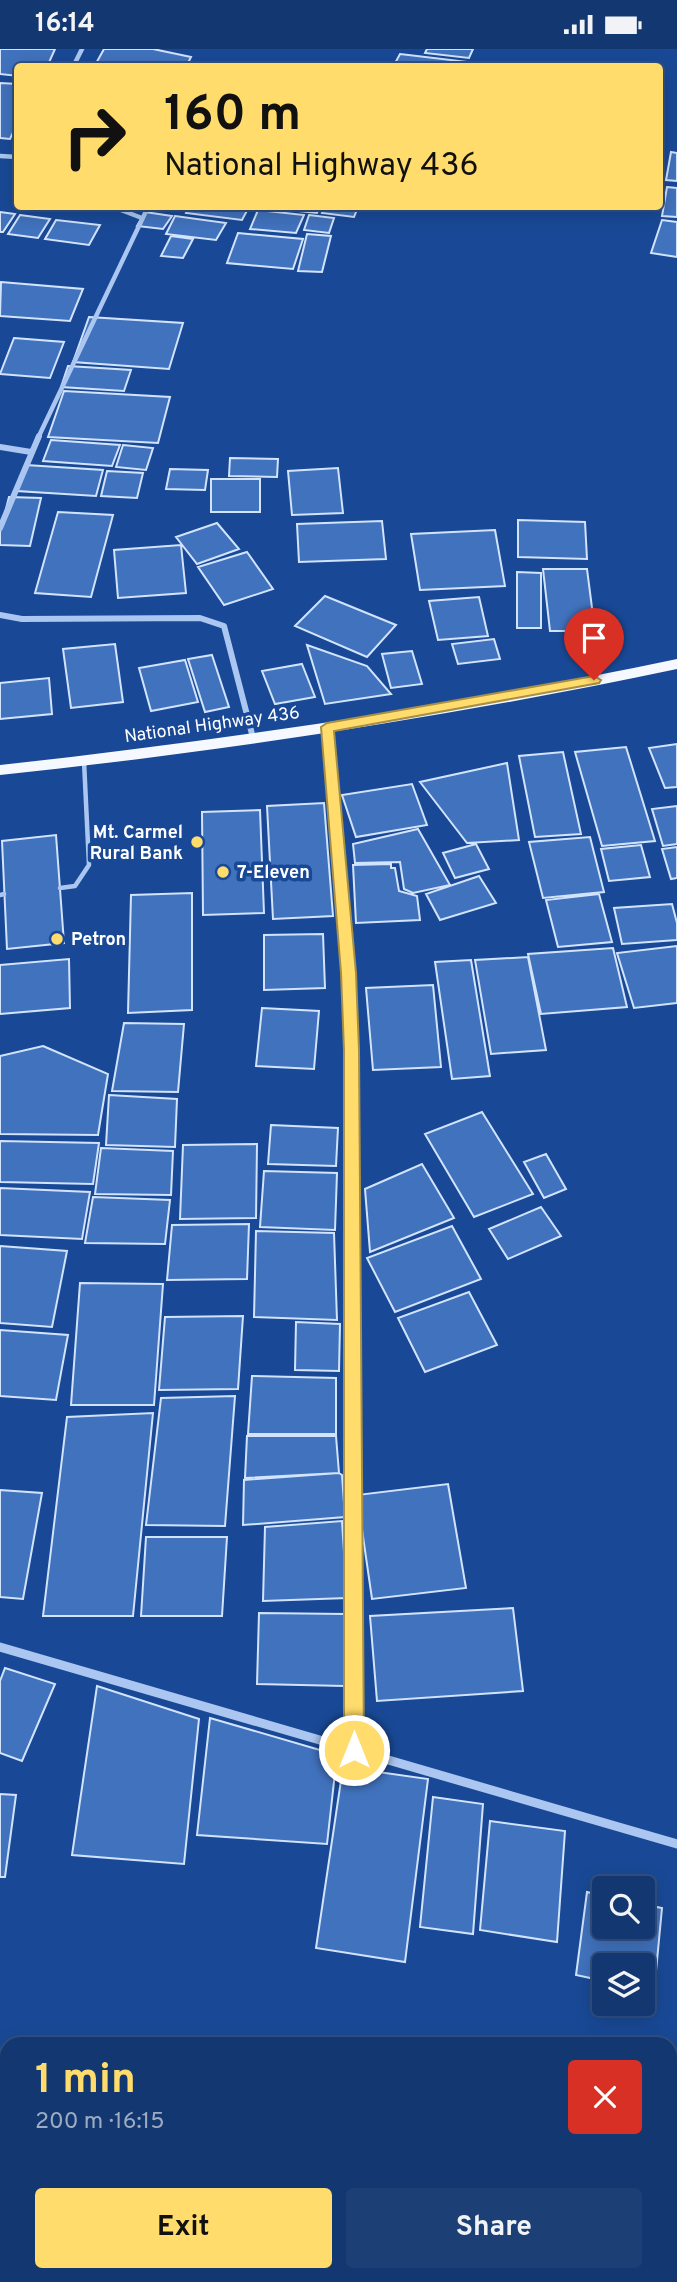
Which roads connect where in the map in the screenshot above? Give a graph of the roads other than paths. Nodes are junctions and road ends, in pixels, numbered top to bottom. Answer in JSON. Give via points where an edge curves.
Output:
{"nodes":[{"id":1,"x":121,"y":210,"type":"edge"},
{"id":2,"x":146,"y":210,"type":"edge"},
{"id":3,"x":142,"y":218,"type":"junction"},
{"id":4,"x":0,"y":447,"type":"edge"},
{"id":5,"x":32,"y":452,"type":"junction"},
{"id":6,"x":0,"y":528,"type":"edge"},
{"id":7,"x":0,"y":615,"type":"edge"},
{"id":8,"x":677,"y":664,"type":"edge"},
{"id":9,"x":327,"y":727,"type":"junction"},
{"id":10,"x":253,"y":738,"type":"junction"},
{"id":11,"x":84,"y":761,"type":"junction"},
{"id":12,"x":0,"y":769,"type":"edge"},
{"id":13,"x":60,"y":888,"type":"dead end"},
{"id":14,"x":0,"y":1647,"type":"edge"},
{"id":15,"x":354,"y":1750,"type":"junction"},
{"id":16,"x":677,"y":1844,"type":"edge"}],
"edges":[{"from":1,"to":3,"type":"street"},
{"from":2,"to":3,"type":"street"},
{"from":3,"to":5,"type":"street"},
{"from":4,"to":5,"type":"street"},
{"from":5,"to":6,"type":"street"},
{"from":7,"to":10,"type":"street","via":[[219,622],[224,626]]},
{"from":8,"to":9,"type":"main road","name":"National Highway 436"},
{"from":9,"to":10,"type":"main road","name":"National Highway 436"},
{"from":9,"to":15,"type":"street","via":[[352,1050]]},
{"from":10,"to":11,"type":"main road","name":"National Highway 436"},
{"from":11,"to":12,"type":"main road","name":"National Highway 436"},
{"from":11,"to":13,"type":"lane","via":[[89,865],[75,886]]},
{"from":14,"to":15,"type":"street"},
{"from":15,"to":16,"type":"street"}]}
